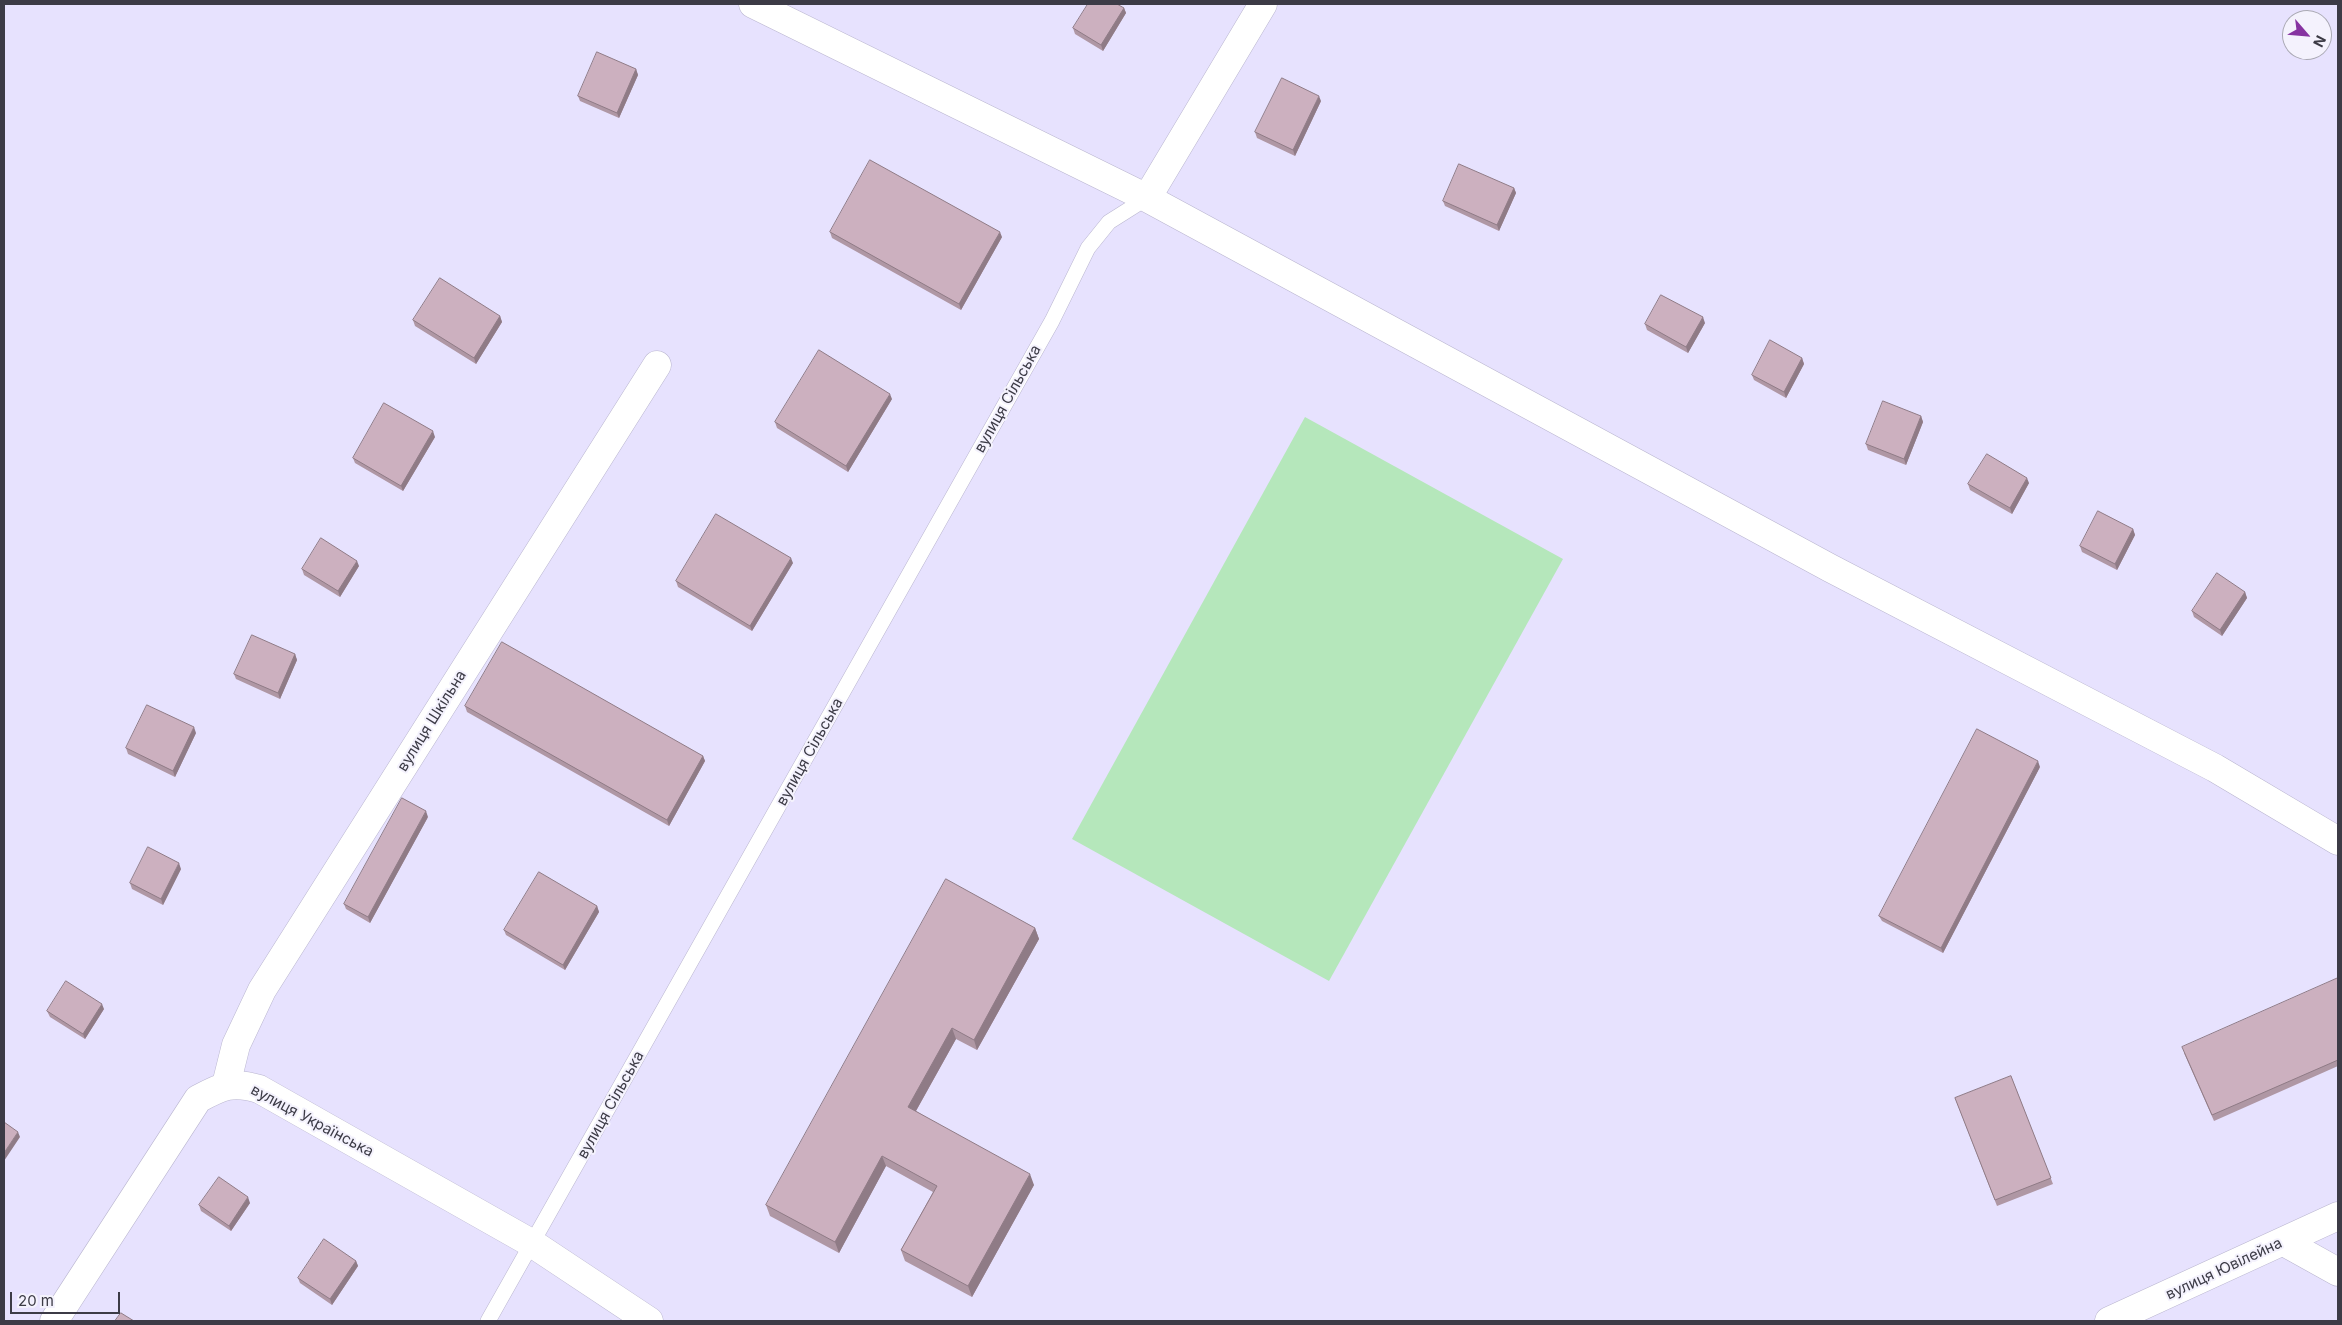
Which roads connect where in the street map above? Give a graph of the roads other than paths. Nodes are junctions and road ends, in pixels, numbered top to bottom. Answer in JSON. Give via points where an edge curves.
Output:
{"nodes":[{"id":1,"x":753,"y":4,"type":"edge"},
{"id":2,"x":1263,"y":4,"type":"edge"},
{"id":3,"x":1147,"y":198,"type":"junction"},
{"id":4,"x":657,"y":365,"type":"dead end"},
{"id":5,"x":2338,"y":841,"type":"edge"},
{"id":6,"x":226,"y":1085,"type":"junction"},
{"id":7,"x":2338,"y":1216,"type":"edge"},
{"id":8,"x":2284,"y":1242,"type":"junction"},
{"id":9,"x":533,"y":1244,"type":"junction"},
{"id":10,"x":2338,"y":1272,"type":"edge"},
{"id":11,"x":54,"y":1321,"type":"edge"},
{"id":12,"x":488,"y":1321,"type":"edge"},
{"id":13,"x":649,"y":1321,"type":"edge"},
{"id":14,"x":2109,"y":1321,"type":"edge"}],
"edges":[{"from":1,"to":3,"type":"street"},
{"from":2,"to":3,"type":"street"},
{"from":3,"to":5,"type":"street","via":[[1830,568],[2215,768]]},
{"from":3,"to":9,"type":"lane","name":"вулиця Сільська","via":[[1109,222],[1088,248],[1052,321]]},
{"from":4,"to":6,"type":"street","name":"вулиця Шкільна","via":[[262,990],[236,1044]]},
{"from":6,"to":9,"type":"street","name":"вулиця Українська","via":[[243,1084],[259,1089]]},
{"from":6,"to":11,"type":"street","name":"вулиця Українська","via":[[198,1099]]},
{"from":7,"to":8,"type":"street","name":"вулиця Ювілейна"},
{"from":8,"to":10,"type":"street"},
{"from":8,"to":14,"type":"street","name":"вулиця Ювілейна"},
{"from":9,"to":12,"type":"lane","name":"вулиця Сільська"},
{"from":9,"to":13,"type":"street","name":"вулиця Українська"}]}
